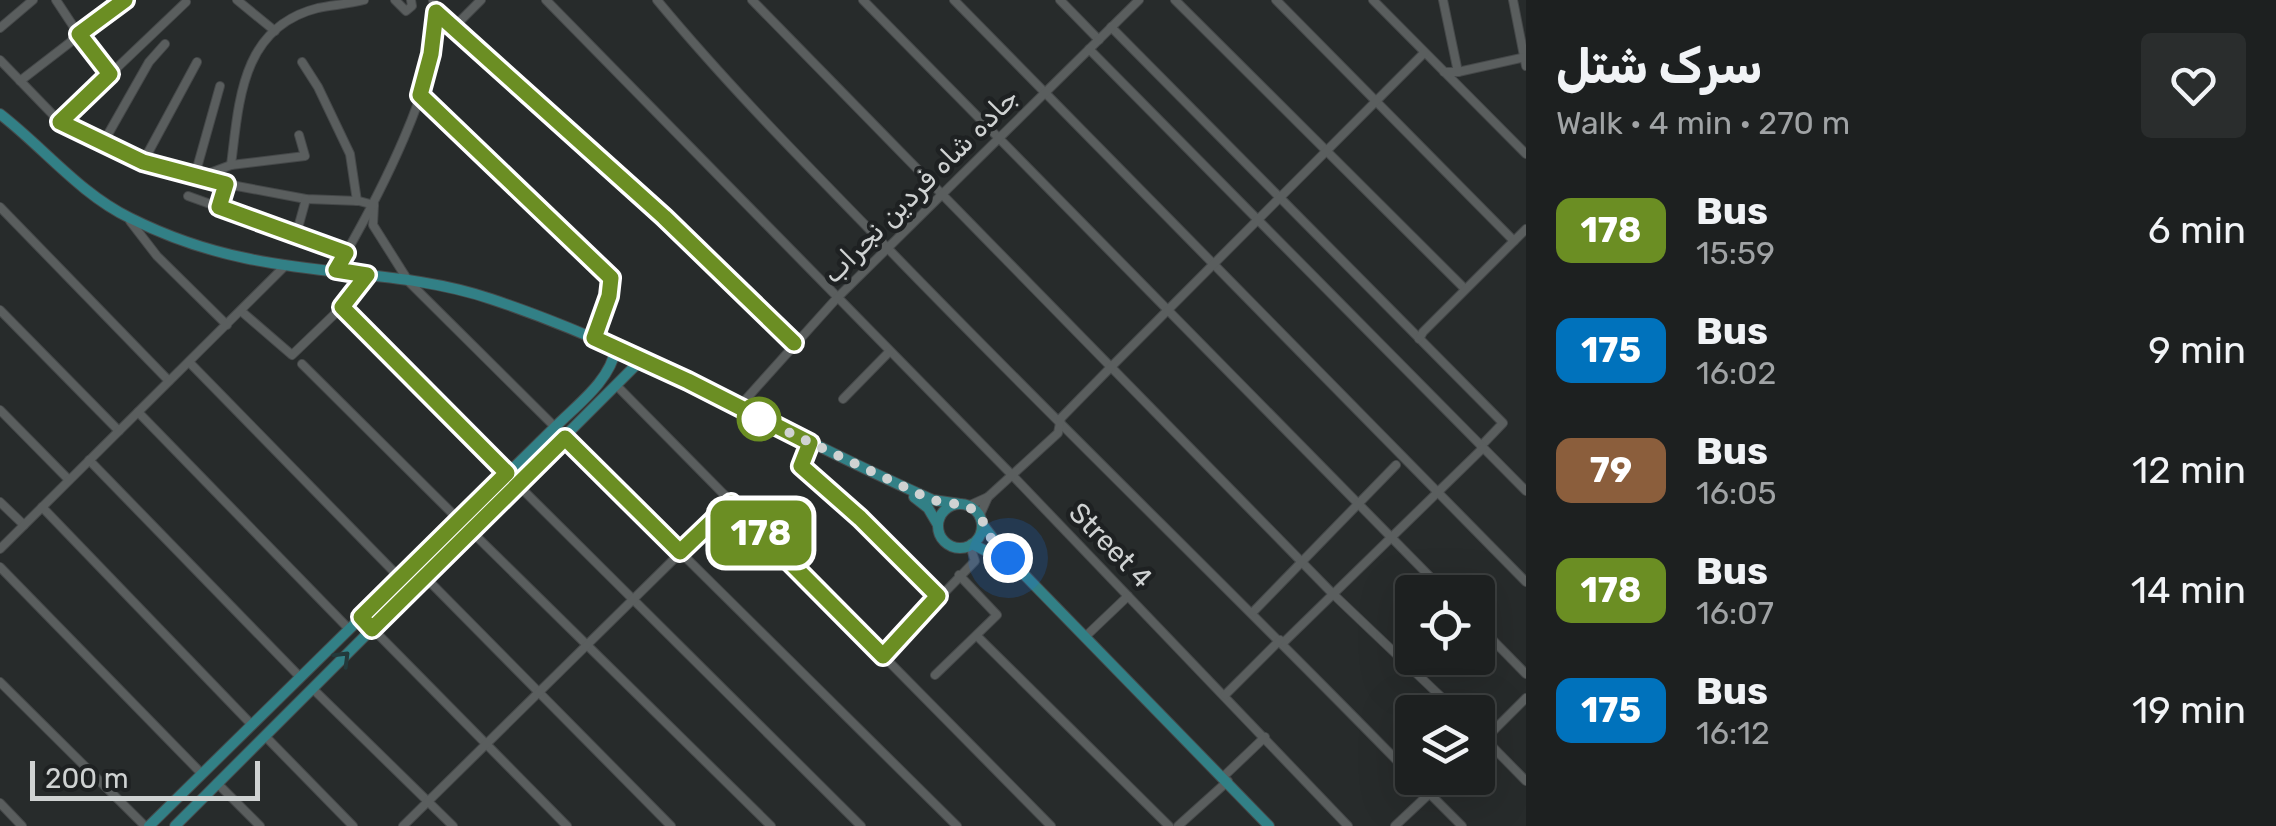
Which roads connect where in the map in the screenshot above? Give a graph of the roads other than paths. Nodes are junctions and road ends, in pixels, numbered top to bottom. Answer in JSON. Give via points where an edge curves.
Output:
{"nodes":[{"id":1,"x":32,"y":0,"type":"edge"},
{"id":2,"x":56,"y":0,"type":"edge"},
{"id":3,"x":125,"y":0,"type":"edge"},
{"id":4,"x":237,"y":0,"type":"edge"},
{"id":5,"x":364,"y":0,"type":"edge"},
{"id":6,"x":395,"y":0,"type":"edge"},
{"id":7,"x":412,"y":0,"type":"edge"},
{"id":8,"x":432,"y":0,"type":"edge"},
{"id":9,"x":481,"y":0,"type":"edge"},
{"id":10,"x":546,"y":0,"type":"edge"},
{"id":11,"x":657,"y":0,"type":"edge"},
{"id":12,"x":752,"y":0,"type":"edge"},
{"id":13,"x":863,"y":0,"type":"edge"},
{"id":14,"x":954,"y":0,"type":"edge"},
{"id":15,"x":1060,"y":0,"type":"edge"},
{"id":16,"x":1138,"y":0,"type":"edge"},
{"id":17,"x":1175,"y":0,"type":"edge"},
{"id":18,"x":1276,"y":0,"type":"edge"},
{"id":19,"x":1372,"y":0,"type":"edge"},
{"id":20,"x":1443,"y":0,"type":"edge"},
{"id":21,"x":1513,"y":0,"type":"edge"},
{"id":22,"x":186,"y":2,"type":"edge"},
{"id":23,"x":436,"y":12,"type":"junction"},
{"id":24,"x":1111,"y":27,"type":"junction"},
{"id":25,"x":0,"y":28,"type":"edge"},
{"id":26,"x":453,"y":28,"type":"junction"},
{"id":27,"x":274,"y":31,"type":"junction"},
{"id":28,"x":79,"y":34,"type":"junction"},
{"id":29,"x":1099,"y":40,"type":"junction"},
{"id":30,"x":165,"y":44,"type":"dead end"},
{"id":31,"x":1089,"y":50,"type":"junction"},
{"id":32,"x":1424,"y":53,"type":"junction"},
{"id":33,"x":0,"y":60,"type":"edge"},
{"id":34,"x":1525,"y":60,"type":"edge"},
{"id":35,"x":197,"y":62,"type":"dead end"},
{"id":36,"x":302,"y":62,"type":"dead end"},
{"id":37,"x":1444,"y":72,"type":"junction"},
{"id":38,"x":1458,"y":72,"type":"junction"},
{"id":39,"x":110,"y":74,"type":"junction"},
{"id":40,"x":20,"y":80,"type":"junction"},
{"id":41,"x":220,"y":86,"type":"dead end"},
{"id":42,"x":1047,"y":92,"type":"junction"},
{"id":43,"x":420,"y":95,"type":"junction"},
{"id":44,"x":1377,"y":103,"type":"junction"},
{"id":45,"x":3,"y":121,"type":"edge"},
{"id":46,"x":60,"y":122,"type":"junction"},
{"id":47,"x":298,"y":135,"type":"dead end"},
{"id":48,"x":999,"y":138,"type":"junction"},
{"id":49,"x":103,"y":142,"type":"junction"},
{"id":50,"x":1326,"y":152,"type":"junction"},
{"id":51,"x":1526,"y":154,"type":"edge"},
{"id":52,"x":143,"y":162,"type":"junction"},
{"id":53,"x":232,"y":166,"type":"junction"},
{"id":54,"x":198,"y":176,"type":"junction"},
{"id":55,"x":226,"y":184,"type":"junction"},
{"id":56,"x":942,"y":194,"type":"junction"},
{"id":57,"x":188,"y":196,"type":"dead end"},
{"id":58,"x":1280,"y":198,"type":"junction"},
{"id":59,"x":306,"y":199,"type":"junction"},
{"id":60,"x":357,"y":201,"type":"junction"},
{"id":61,"x":374,"y":205,"type":"junction"},
{"id":62,"x":0,"y":207,"type":"edge"},
{"id":63,"x":219,"y":207,"type":"junction"},
{"id":64,"x":128,"y":217,"type":"junction"},
{"id":65,"x":1257,"y":220,"type":"junction"},
{"id":66,"x":1526,"y":229,"type":"edge"},
{"id":67,"x":296,"y":235,"type":"junction"},
{"id":68,"x":1514,"y":241,"type":"junction"},
{"id":69,"x":888,"y":248,"type":"junction"},
{"id":70,"x":346,"y":253,"type":"junction"},
{"id":71,"x":1214,"y":264,"type":"junction"},
{"id":72,"x":286,"y":265,"type":"junction"},
{"id":73,"x":336,"y":270,"type":"junction"},
{"id":74,"x":367,"y":275,"type":"junction"},
{"id":75,"x":409,"y":282,"type":"junction"},
{"id":76,"x":1465,"y":290,"type":"junction"},
{"id":77,"x":836,"y":299,"type":"junction"},
{"id":78,"x":342,"y":307,"type":"junction"},
{"id":79,"x":0,"y":310,"type":"edge"},
{"id":80,"x":241,"y":311,"type":"junction"},
{"id":81,"x":1165,"y":311,"type":"junction"},
{"id":82,"x":227,"y":324,"type":"junction"},
{"id":83,"x":594,"y":338,"type":"junction"},
{"id":84,"x":1419,"y":339,"type":"junction"},
{"id":85,"x":794,"y":343,"type":"junction"},
{"id":86,"x":616,"y":348,"type":"junction"},
{"id":87,"x":890,"y":352,"type":"junction"},
{"id":88,"x":641,"y":360,"type":"junction"},
{"id":89,"x":188,"y":362,"type":"junction"},
{"id":90,"x":302,"y":364,"type":"dead end"},
{"id":91,"x":1110,"y":367,"type":"junction"},
{"id":92,"x":169,"y":381,"type":"junction"},
{"id":93,"x":617,"y":386,"type":"junction"},
{"id":94,"x":843,"y":400,"type":"dead end"},
{"id":95,"x":738,"y":408,"type":"junction"},
{"id":96,"x":0,"y":410,"type":"edge"},
{"id":97,"x":138,"y":412,"type":"junction"},
{"id":98,"x":1060,"y":426,"type":"junction"},
{"id":99,"x":555,"y":427,"type":"junction"},
{"id":100,"x":119,"y":431,"type":"junction"},
{"id":101,"x":565,"y":438,"type":"junction"},
{"id":102,"x":810,"y":443,"type":"junction"},
{"id":103,"x":1482,"y":447,"type":"junction"},
{"id":104,"x":89,"y":460,"type":"junction"},
{"id":105,"x":1396,"y":465,"type":"dead end"},
{"id":106,"x":507,"y":473,"type":"junction"},
{"id":107,"x":1013,"y":476,"type":"junction"},
{"id":108,"x":70,"y":480,"type":"junction"},
{"id":109,"x":888,"y":480,"type":"junction"},
{"id":110,"x":518,"y":484,"type":"junction"},
{"id":111,"x":1526,"y":491,"type":"edge"},
{"id":112,"x":1436,"y":494,"type":"junction"},
{"id":113,"x":988,"y":497,"type":"junction"},
{"id":114,"x":0,"y":502,"type":"edge"},
{"id":115,"x":731,"y":503,"type":"junction"},
{"id":116,"x":1358,"y":504,"type":"junction"},
{"id":117,"x":964,"y":505,"type":"junction"},
{"id":118,"x":42,"y":507,"type":"junction"},
{"id":119,"x":459,"y":520,"type":"junction"},
{"id":120,"x":981,"y":520,"type":"junction"},
{"id":121,"x":24,"y":525,"type":"junction"},
{"id":122,"x":938,"y":525,"type":"junction"},
{"id":123,"x":471,"y":531,"type":"junction"},
{"id":124,"x":1391,"y":538,"type":"junction"},
{"id":125,"x":971,"y":545,"type":"junction"},
{"id":126,"x":0,"y":549,"type":"edge"},
{"id":127,"x":680,"y":552,"type":"junction"},
{"id":128,"x":1302,"y":562,"type":"junction"},
{"id":129,"x":0,"y":568,"type":"edge"},
{"id":130,"x":1023,"y":572,"type":"junction"},
{"id":131,"x":959,"y":575,"type":"junction"},
{"id":132,"x":1428,"y":575,"type":"edge"},
{"id":133,"x":425,"y":577,"type":"junction"},
{"id":134,"x":400,"y":578,"type":"junction"},
{"id":135,"x":1526,"y":582,"type":"edge"},
{"id":136,"x":1333,"y":594,"type":"junction"},
{"id":137,"x":938,"y":596,"type":"junction"},
{"id":138,"x":1128,"y":596,"type":"junction"},
{"id":139,"x":632,"y":599,"type":"junction"},
{"id":140,"x":1253,"y":612,"type":"junction"},
{"id":141,"x":361,"y":617,"type":"junction"},
{"id":142,"x":348,"y":629,"type":"junction"},
{"id":143,"x":372,"y":629,"type":"junction"},
{"id":144,"x":977,"y":636,"type":"junction"},
{"id":145,"x":1086,"y":636,"type":"junction"},
{"id":146,"x":1282,"y":642,"type":"junction"},
{"id":147,"x":1495,"y":642,"type":"edge"},
{"id":148,"x":586,"y":646,"type":"junction"},
{"id":149,"x":883,"y":656,"type":"junction"},
{"id":150,"x":1526,"y":674,"type":"edge"},
{"id":151,"x":936,"y":675,"type":"dead end"},
{"id":152,"x":300,"y":677,"type":"junction"},
{"id":153,"x":0,"y":682,"type":"edge"},
{"id":154,"x":313,"y":688,"type":"junction"},
{"id":155,"x":537,"y":693,"type":"junction"},
{"id":156,"x":1225,"y":695,"type":"junction"},
{"id":157,"x":1439,"y":695,"type":"edge"},
{"id":158,"x":1526,"y":698,"type":"edge"},
{"id":159,"x":252,"y":724,"type":"junction"},
{"id":160,"x":1495,"y":726,"type":"edge"},
{"id":161,"x":265,"y":736,"type":"junction"},
{"id":162,"x":1266,"y":737,"type":"junction"},
{"id":163,"x":485,"y":744,"type":"junction"},
{"id":164,"x":1495,"y":753,"type":"edge"},
{"id":165,"x":1395,"y":758,"type":"edge"},
{"id":166,"x":202,"y":774,"type":"junction"},
{"id":167,"x":1226,"y":780,"type":"junction"},
{"id":168,"x":1526,"y":781,"type":"edge"},
{"id":169,"x":218,"y":783,"type":"junction"},
{"id":170,"x":1428,"y":795,"type":"edge"},
{"id":171,"x":1432,"y":795,"type":"edge"},
{"id":172,"x":0,"y":802,"type":"edge"},
{"id":173,"x":428,"y":802,"type":"junction"},
{"id":174,"x":22,"y":826,"type":"edge"},
{"id":175,"x":147,"y":826,"type":"edge"},
{"id":176,"x":174,"y":826,"type":"edge"},
{"id":177,"x":260,"y":826,"type":"edge"},
{"id":178,"x":353,"y":826,"type":"edge"},
{"id":179,"x":403,"y":826,"type":"edge"},
{"id":180,"x":453,"y":826,"type":"edge"},
{"id":181,"x":568,"y":826,"type":"edge"},
{"id":182,"x":671,"y":826,"type":"edge"},
{"id":183,"x":772,"y":826,"type":"edge"},
{"id":184,"x":860,"y":826,"type":"edge"},
{"id":185,"x":957,"y":826,"type":"edge"},
{"id":186,"x":1050,"y":826,"type":"edge"},
{"id":187,"x":1169,"y":826,"type":"edge"},
{"id":188,"x":1178,"y":826,"type":"edge"},
{"id":189,"x":1269,"y":826,"type":"edge"},
{"id":190,"x":1348,"y":826,"type":"edge"},
{"id":191,"x":1396,"y":826,"type":"edge"},
{"id":192,"x":1462,"y":826,"type":"edge"}],
"edges":[{"from":1,"to":25,"type":"street"},
{"from":2,"to":28,"type":"street"},
{"from":3,"to":28,"type":"street"},
{"from":4,"to":27,"type":"street"},
{"from":5,"to":27,"type":"street","via":[[316,9]]},
{"from":6,"to":7,"type":"street","via":[[406,10]]},
{"from":8,"to":23,"type":"street"},
{"from":9,"to":26,"type":"street"},
{"from":10,"to":77,"type":"street","name":"Street 4"},
{"from":11,"to":69,"type":"street"},
{"from":12,"to":56,"type":"street"},
{"from":13,"to":48,"type":"street"},
{"from":14,"to":42,"type":"street"},
{"from":15,"to":29,"type":"street"},
{"from":16,"to":24,"type":"street","name":"جاده شاه فردین نجراب"},
{"from":17,"to":50,"type":"street"},
{"from":18,"to":44,"type":"street"},
{"from":19,"to":32,"type":"street"},
{"from":20,"to":38,"type":"street"},
{"from":21,"to":34,"type":"street"},
{"from":22,"to":39,"type":"street"},
{"from":23,"to":26,"type":"street"},
{"from":23,"to":43,"type":"street"},
{"from":24,"to":29,"type":"street","name":"جاده شاه فردین نجراب"},
{"from":24,"to":58,"type":"street"},
{"from":26,"to":85,"type":"street"},
{"from":27,"to":53,"type":"street","via":[[240,86]]},
{"from":28,"to":39,"type":"street"},
{"from":28,"to":40,"type":"street"},
{"from":29,"to":31,"type":"street","name":"جاده شاه فردین نجراب"},
{"from":30,"to":49,"type":"street"},
{"from":31,"to":42,"type":"street","name":"جاده شاه فردین نجراب"},
{"from":31,"to":65,"type":"street"},
{"from":32,"to":37,"type":"street"},
{"from":32,"to":44,"type":"street"},
{"from":33,"to":40,"type":"street"},
{"from":34,"to":38,"type":"street"},
{"from":35,"to":52,"type":"street"},
{"from":36,"to":60,"type":"street","via":[[350,154]]},
{"from":37,"to":38,"type":"street"},
{"from":37,"to":51,"type":"street"},
{"from":39,"to":46,"type":"street"},
{"from":40,"to":46,"type":"street"},
{"from":41,"to":54,"type":"street"},
{"from":42,"to":48,"type":"street","name":"جاده شاه فردین نجراب"},
{"from":42,"to":71,"type":"street"},
{"from":43,"to":61,"type":"street"},
{"from":43,"to":83,"type":"street","via":[[611,278]]},
{"from":44,"to":50,"type":"street"},
{"from":44,"to":68,"type":"street"},
{"from":45,"to":64,"type":"main road"},
{"from":46,"to":49,"type":"street"},
{"from":47,"to":53,"type":"street","via":[[305,156]]},
{"from":48,"to":56,"type":"street","name":"جاده شاه فردین نجراب"},
{"from":48,"to":81,"type":"street"},
{"from":49,"to":52,"type":"street"},
{"from":50,"to":58,"type":"street"},
{"from":50,"to":76,"type":"street"},
{"from":52,"to":54,"type":"street"},
{"from":53,"to":54,"type":"street"},
{"from":54,"to":55,"type":"street"},
{"from":55,"to":59,"type":"street"},
{"from":55,"to":63,"type":"street"},
{"from":56,"to":69,"type":"street","name":"جاده شاه فردین نجراب"},
{"from":56,"to":91,"type":"street"},
{"from":57,"to":63,"type":"street"},
{"from":58,"to":65,"type":"street"},
{"from":58,"to":84,"type":"street"},
{"from":59,"to":60,"type":"street"},
{"from":59,"to":67,"type":"street"},
{"from":60,"to":61,"type":"street"},
{"from":61,"to":70,"type":"street"},
{"from":61,"to":75,"type":"street","via":[[372,226]]},
{"from":62,"to":92,"type":"street"},
{"from":63,"to":67,"type":"street"},
{"from":64,"to":72,"type":"main road","via":[[211,249]]},
{"from":64,"to":82,"type":"street","via":[[157,256]]},
{"from":65,"to":71,"type":"street"},
{"from":65,"to":103,"type":"street"},
{"from":66,"to":68,"type":"street"},
{"from":67,"to":70,"type":"street"},
{"from":68,"to":76,"type":"street"},
{"from":69,"to":77,"type":"street","name":"جاده شاه فردین نجراب"},
{"from":69,"to":98,"type":"street"},
{"from":70,"to":73,"type":"street"},
{"from":71,"to":81,"type":"street"},
{"from":71,"to":112,"type":"street"},
{"from":72,"to":73,"type":"main road"},
{"from":72,"to":80,"type":"street"},
{"from":73,"to":74,"type":"main road"},
{"from":74,"to":75,"type":"main road"},
{"from":74,"to":78,"type":"street"},
{"from":75,"to":83,"type":"main road","via":[[488,298]]},
{"from":75,"to":99,"type":"street"},
{"from":76,"to":84,"type":"street"},
{"from":77,"to":85,"type":"street","name":"جاده شاه فردین نجراب"},
{"from":77,"to":87,"type":"street","name":"Street 4"},
{"from":78,"to":80,"type":"street","via":[[292,356]]},
{"from":78,"to":106,"type":"street"},
{"from":79,"to":100,"type":"street"},
{"from":80,"to":82,"type":"street"},
{"from":81,"to":91,"type":"street"},
{"from":81,"to":116,"type":"street"},
{"from":82,"to":89,"type":"street"},
{"from":83,"to":86,"type":"main road"},
{"from":84,"to":103,"type":"street","via":[[1503,424]]},
{"from":85,"to":95,"type":"street","name":"جاده شاه فردین نجراب"},
{"from":86,"to":88,"type":"main road"},
{"from":86,"to":99,"type":"main road","via":[[605,376]]},
{"from":87,"to":94,"type":"street"},
{"from":87,"to":107,"type":"street","name":"Street 4"},
{"from":88,"to":93,"type":"main road"},
{"from":88,"to":95,"type":"main road"},
{"from":89,"to":92,"type":"street"},
{"from":89,"to":134,"type":"street"},
{"from":90,"to":119,"type":"street"},
{"from":91,"to":98,"type":"street"},
{"from":91,"to":128,"type":"street"},
{"from":92,"to":97,"type":"street"},
{"from":93,"to":101,"type":"main road"},
{"from":93,"to":115,"type":"street"},
{"from":95,"to":102,"type":"main road"},
{"from":96,"to":108,"type":"street"},
{"from":97,"to":100,"type":"street"},
{"from":97,"to":142,"type":"street"},
{"from":98,"to":107,"type":"street"},
{"from":98,"to":140,"type":"street"},
{"from":99,"to":106,"type":"main road"},
{"from":100,"to":104,"type":"street"},
{"from":101,"to":110,"type":"main road"},
{"from":101,"to":127,"type":"street"},
{"from":102,"to":109,"type":"main road"},
{"from":102,"to":137,"type":"street","via":[[801,466]]},
{"from":103,"to":111,"type":"street"},
{"from":103,"to":112,"type":"street"},
{"from":104,"to":108,"type":"street"},
{"from":104,"to":152,"type":"street"},
{"from":105,"to":116,"type":"street"},
{"from":106,"to":119,"type":"main road"},
{"from":107,"to":113,"type":"street"},
{"from":107,"to":138,"type":"street","name":"Street 4"},
{"from":108,"to":118,"type":"street"},
{"from":109,"to":117,"type":"main road","via":[[932,500]]},
{"from":109,"to":122,"type":"main road","via":[[928,508]]},
{"from":110,"to":123,"type":"main road"},
{"from":110,"to":139,"type":"street"},
{"from":112,"to":124,"type":"street"},
{"from":112,"to":135,"type":"street"},
{"from":113,"to":117,"type":"street"},
{"from":113,"to":120,"type":"street"},
{"from":114,"to":121,"type":"street"},
{"from":115,"to":127,"type":"street"},
{"from":115,"to":149,"type":"street"},
{"from":116,"to":124,"type":"street"},
{"from":116,"to":128,"type":"street"},
{"from":117,"to":120,"type":"main road"},
{"from":117,"to":122,"type":"main road","via":[[945,510]]},
{"from":118,"to":121,"type":"street"},
{"from":118,"to":159,"type":"street"},
{"from":119,"to":134,"type":"main road"},
{"from":120,"to":125,"type":"main road"},
{"from":120,"to":130,"type":"main road"},
{"from":121,"to":126,"type":"street"},
{"from":122,"to":125,"type":"main road","via":[[949,545]]},
{"from":123,"to":133,"type":"main road"},
{"from":123,"to":148,"type":"street"},
{"from":124,"to":132,"type":"street"},
{"from":124,"to":136,"type":"street"},
{"from":125,"to":130,"type":"main road"},
{"from":125,"to":131,"type":"street","via":[[975,561]]},
{"from":127,"to":139,"type":"street"},
{"from":127,"to":185,"type":"street"},
{"from":128,"to":136,"type":"street"},
{"from":128,"to":140,"type":"street"},
{"from":129,"to":166,"type":"street"},
{"from":130,"to":145,"type":"main road"},
{"from":131,"to":137,"type":"street"},
{"from":131,"to":144,"type":"street","via":[[997,615]]},
{"from":133,"to":143,"type":"main road"},
{"from":133,"to":155,"type":"street"},
{"from":134,"to":141,"type":"main road"},
{"from":136,"to":146,"type":"street"},
{"from":136,"to":157,"type":"street"},
{"from":137,"to":149,"type":"street"},
{"from":138,"to":145,"type":"street"},
{"from":138,"to":156,"type":"street","name":"Street 4"},
{"from":139,"to":148,"type":"street"},
{"from":139,"to":184,"type":"street"},
{"from":140,"to":146,"type":"street"},
{"from":141,"to":142,"type":"main road"},
{"from":141,"to":143,"type":"street"},
{"from":142,"to":152,"type":"main road"},
{"from":154,"to":143,"type":"main road","one_way":true},
{"from":143,"to":163,"type":"street"},
{"from":144,"to":151,"type":"street"},
{"from":144,"to":187,"type":"street"},
{"from":145,"to":167,"type":"main road"},
{"from":146,"to":156,"type":"street"},
{"from":146,"to":165,"type":"street"},
{"from":147,"to":150,"type":"street"},
{"from":148,"to":155,"type":"street"},
{"from":148,"to":183,"type":"street"},
{"from":149,"to":186,"type":"street"},
{"from":152,"to":159,"type":"main road"},
{"from":153,"to":175,"type":"street"},
{"from":154,"to":161,"type":"main road"},
{"from":154,"to":173,"type":"street"},
{"from":155,"to":163,"type":"street"},
{"from":155,"to":182,"type":"street"},
{"from":156,"to":162,"type":"street","name":"Street 4"},
{"from":158,"to":160,"type":"street"},
{"from":159,"to":166,"type":"main road"},
{"from":161,"to":169,"type":"main road"},
{"from":161,"to":178,"type":"street"},
{"from":162,"to":167,"type":"street"},
{"from":162,"to":190,"type":"street","name":"Street 4"},
{"from":163,"to":173,"type":"street"},
{"from":163,"to":181,"type":"street"},
{"from":164,"to":168,"type":"street"},
{"from":166,"to":175,"type":"main road"},
{"from":167,"to":188,"type":"street"},
{"from":167,"to":189,"type":"main road"},
{"from":169,"to":176,"type":"main road"},
{"from":169,"to":177,"type":"street"},
{"from":170,"to":191,"type":"street"},
{"from":171,"to":192,"type":"street"},
{"from":172,"to":174,"type":"street"},
{"from":173,"to":179,"type":"street"},
{"from":173,"to":180,"type":"street"}]}
